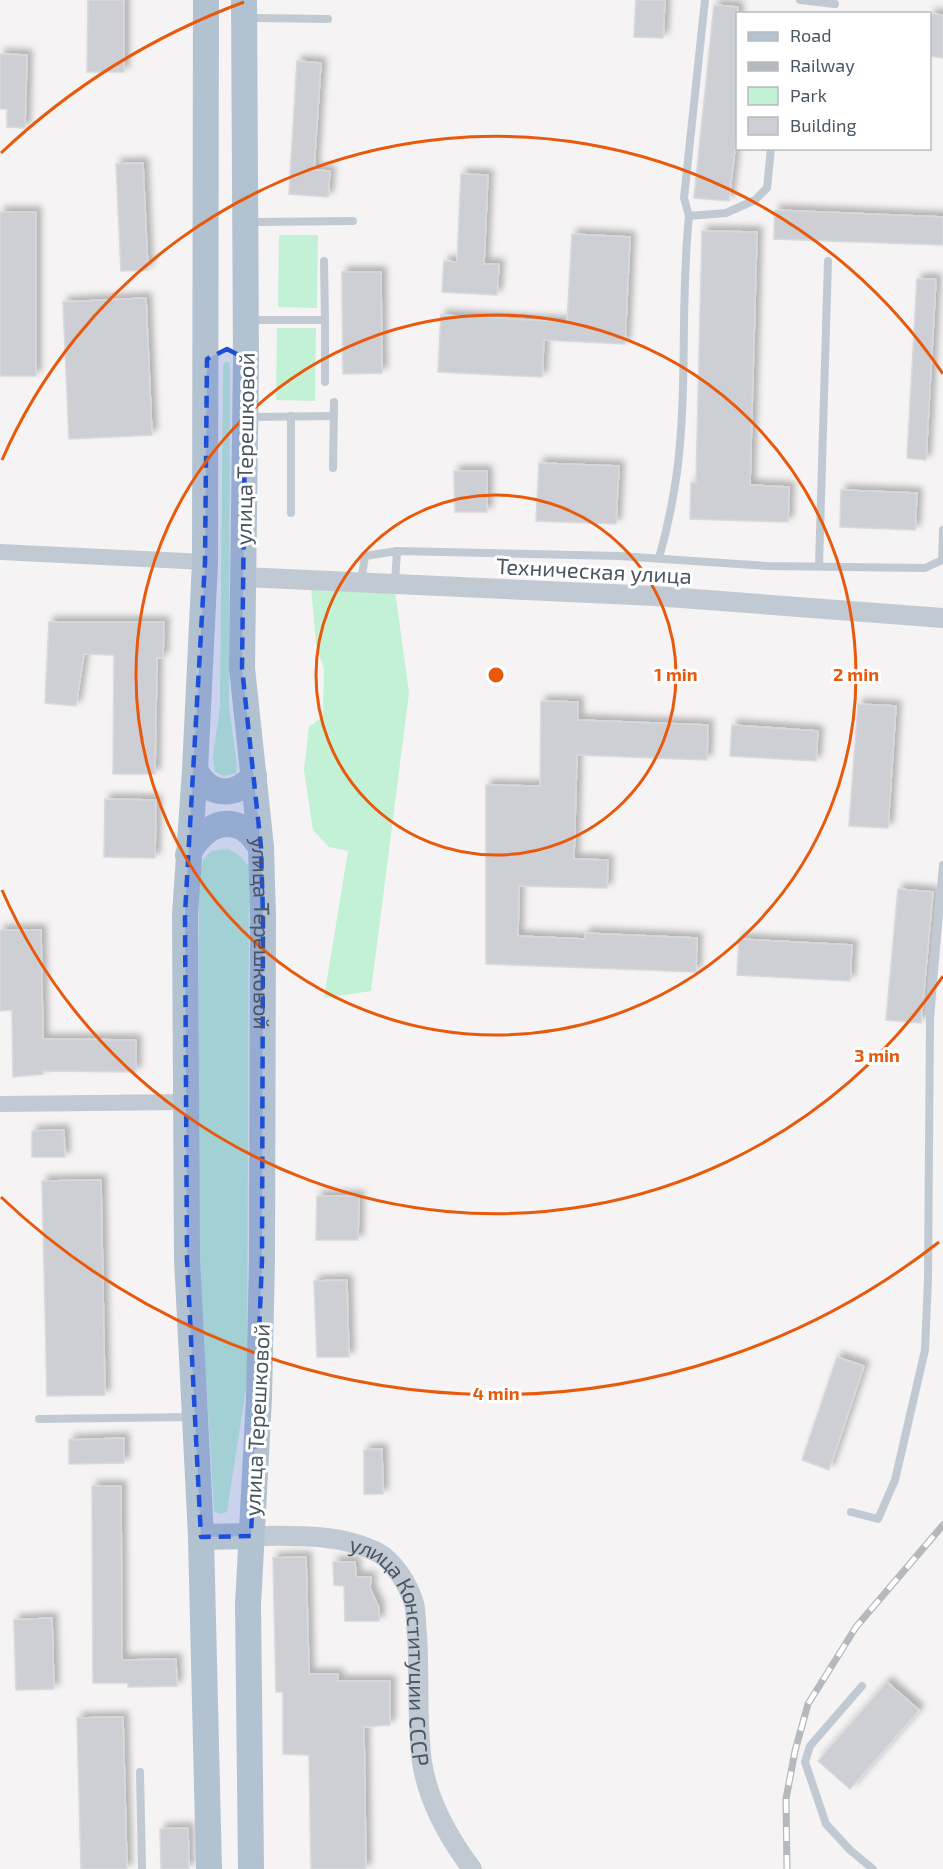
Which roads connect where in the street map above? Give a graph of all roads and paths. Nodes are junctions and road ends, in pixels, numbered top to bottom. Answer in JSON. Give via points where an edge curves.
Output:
{"nodes":[{"id":1,"x":206,"y":0,"type":"edge"},
{"id":2,"x":705,"y":0,"type":"edge"},
{"id":3,"x":800,"y":0,"type":"edge"},
{"id":4,"x":835,"y":4,"type":"dead end"},
{"id":5,"x":244,"y":9,"type":"edge"},
{"id":6,"x":328,"y":19,"type":"dead end"},
{"id":7,"x":771,"y":150,"type":"edge"},
{"id":8,"x":689,"y":216,"type":"junction"},
{"id":9,"x":353,"y":221,"type":"dead end"},
{"id":10,"x":245,"y":222,"type":"junction"},
{"id":11,"x":324,"y":261,"type":"dead end"},
{"id":12,"x":828,"y":261,"type":"dead end"},
{"id":13,"x":325,"y":320,"type":"junction"},
{"id":14,"x":245,"y":321,"type":"junction"},
{"id":15,"x":207,"y":359,"type":"junction"},
{"id":16,"x":246,"y":359,"type":"junction"},
{"id":17,"x":325,"y":382,"type":"dead end"},
{"id":18,"x":334,"y":402,"type":"dead end"},
{"id":19,"x":334,"y":416,"type":"junction"},
{"id":20,"x":244,"y":417,"type":"junction"},
{"id":21,"x":291,"y":417,"type":"junction"},
{"id":22,"x":333,"y":468,"type":"dead end"},
{"id":23,"x":291,"y":513,"type":"dead end"},
{"id":24,"x":943,"y":530,"type":"edge"},
{"id":25,"x":397,"y":551,"type":"junction"},
{"id":26,"x":0,"y":552,"type":"edge"},
{"id":27,"x":659,"y":558,"type":"junction"},
{"id":28,"x":205,"y":562,"type":"junction"},
{"id":29,"x":819,"y":566,"type":"junction"},
{"id":30,"x":242,"y":577,"type":"junction"},
{"id":31,"x":361,"y":581,"type":"junction"},
{"id":32,"x":395,"y":583,"type":"junction"},
{"id":33,"x":943,"y":618,"type":"edge"},
{"id":34,"x":195,"y":770,"type":"junction"},
{"id":35,"x":254,"y":776,"type":"junction"},
{"id":36,"x":261,"y":847,"type":"junction"},
{"id":37,"x":188,"y":855,"type":"junction"},
{"id":38,"x":943,"y":865,"type":"edge"},
{"id":39,"x":186,"y":1102,"type":"junction"},
{"id":40,"x":0,"y":1104,"type":"edge"},
{"id":41,"x":195,"y":1417,"type":"junction"},
{"id":42,"x":39,"y":1419,"type":"dead end"},
{"id":43,"x":851,"y":1512,"type":"dead end"},
{"id":44,"x":201,"y":1536,"type":"junction"},
{"id":45,"x":251,"y":1536,"type":"junction"},
{"id":46,"x":862,"y":1686,"type":"dead end"},
{"id":47,"x":140,"y":1772,"type":"dead end"},
{"id":48,"x":142,"y":1869,"type":"edge"},
{"id":49,"x":209,"y":1869,"type":"edge"},
{"id":50,"x":251,"y":1869,"type":"edge"},
{"id":51,"x":472,"y":1869,"type":"edge"},
{"id":52,"x":873,"y":1869,"type":"edge"}],
"edges":[{"from":1,"to":15,"type":"main road","name":"улица Терешковой"},
{"from":2,"to":8,"type":"lane","via":[[684,198]]},
{"from":3,"to":4,"type":"lane"},
{"from":5,"to":6,"type":"lane"},
{"from":5,"to":10,"type":"main road","name":"улица Терешковой"},
{"from":7,"to":8,"type":"lane","via":[[767,188],[756,200],[726,213]]},
{"from":8,"to":27,"type":"lane","via":[[677,471]]},
{"from":9,"to":10,"type":"lane"},
{"from":10,"to":14,"type":"main road","name":"улица Терешковой"},
{"from":11,"to":13,"type":"lane"},
{"from":12,"to":29,"type":"lane"},
{"from":13,"to":14,"type":"lane"},
{"from":13,"to":17,"type":"lane"},
{"from":14,"to":16,"type":"main road","name":"улица Терешковой"},
{"from":15,"to":16,"type":"main road","via":[[227,349]]},
{"from":15,"to":28,"type":"main road","name":"улица Терешковой"},
{"from":16,"to":20,"type":"main road","name":"улица Терешковой"},
{"from":18,"to":19,"type":"lane"},
{"from":19,"to":21,"type":"lane"},
{"from":19,"to":22,"type":"lane"},
{"from":20,"to":21,"type":"lane"},
{"from":20,"to":30,"type":"main road","name":"улица Терешковой"},
{"from":21,"to":23,"type":"lane"},
{"from":24,"to":29,"type":"lane","via":[[942,560],[926,568]]},
{"from":25,"to":27,"type":"lane"},
{"from":25,"to":31,"type":"lane","via":[[365,556]]},
{"from":25,"to":32,"type":"lane"},
{"from":26,"to":28,"type":"street"},
{"from":27,"to":29,"type":"lane"},
{"from":28,"to":34,"type":"main road","name":"улица Терешковой"},
{"from":30,"to":31,"type":"street","name":"Техническая улица"},
{"from":30,"to":35,"type":"main road","name":"улица Терешковой","via":[[242,668]]},
{"from":31,"to":32,"type":"street","name":"Техническая улица"},
{"from":32,"to":33,"type":"street","name":"Техническая улица","via":[[655,596]]},
{"from":34,"to":35,"type":"main road","via":[[208,788],[220,791],[245,786]]},
{"from":34,"to":37,"type":"main road","name":"улица Терешковой"},
{"from":35,"to":36,"type":"main road","name":"улица Терешковой"},
{"from":36,"to":37,"type":"main road","via":[[240,826],[227,825],[203,832]]},
{"from":36,"to":45,"type":"main road","name":"улица Терешковой","via":[[262,1260]]},
{"from":37,"to":39,"type":"main road","name":"улица Терешковой","via":[[184,914]]},
{"from":38,"to":43,"type":"lane","via":[[930,1019],[925,1350],[895,1480],[878,1519]]},
{"from":39,"to":40,"type":"street"},
{"from":39,"to":41,"type":"main road","name":"улица Терешковой","via":[[187,1259]]},
{"from":41,"to":42,"type":"lane"},
{"from":41,"to":44,"type":"main road","name":"улица Терешковой"},
{"from":44,"to":45,"type":"main road","name":"улица Конституции СССР"},
{"from":44,"to":49,"type":"main road","name":"улица Терешковой"},
{"from":45,"to":50,"type":"main road","name":"улица Терешковой"},
{"from":45,"to":51,"type":"street","name":"улица Конституции СССР","via":[[349,1541],[378,1553],[400,1575],[414,1603],[423,1764],[434,1806],[452,1843]]},
{"from":46,"to":52,"type":"lane","via":[[810,1746],[805,1761],[826,1824]]},
{"from":47,"to":48,"type":"lane"}]}
